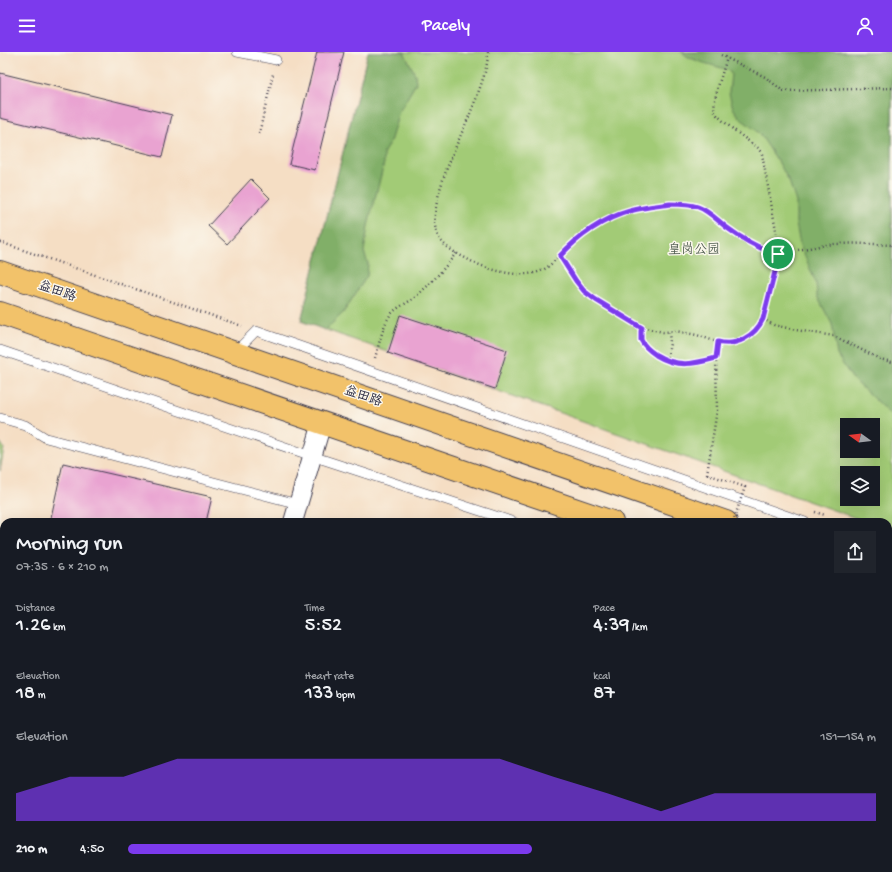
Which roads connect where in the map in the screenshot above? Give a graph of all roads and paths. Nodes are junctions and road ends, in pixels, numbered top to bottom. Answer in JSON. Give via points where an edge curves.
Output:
{"nodes":[{"id":1,"x":237,"y":52,"type":"edge"},
{"id":2,"x":488,"y":52,"type":"edge"},
{"id":3,"x":721,"y":55,"type":"dead end"},
{"id":4,"x":728,"y":58,"type":"junction"},
{"id":5,"x":276,"y":60,"type":"joint"},
{"id":6,"x":892,"y":88,"type":"edge"},
{"id":7,"x":258,"y":134,"type":"dead end"},
{"id":8,"x":0,"y":242,"type":"edge"},
{"id":9,"x":892,"y":245,"type":"edge"},
{"id":10,"x":456,"y":253,"type":"junction"},
{"id":11,"x":778,"y":254,"type":"junction"},
{"id":12,"x":560,"y":256,"type":"junction"},
{"id":13,"x":0,"y":272,"type":"edge"},
{"id":14,"x":0,"y":313,"type":"edge"},
{"id":15,"x":763,"y":319,"type":"junction"},
{"id":16,"x":642,"y":328,"type":"junction"},
{"id":17,"x":256,"y":331,"type":"junction"},
{"id":18,"x":669,"y":332,"type":"junction"},
{"id":19,"x":718,"y":342,"type":"junction"},
{"id":20,"x":0,"y":350,"type":"edge"},
{"id":21,"x":234,"y":353,"type":"junction"},
{"id":22,"x":375,"y":358,"type":"dead end"},
{"id":23,"x":716,"y":358,"type":"junction"},
{"id":24,"x":667,"y":361,"type":"junction"},
{"id":25,"x":892,"y":362,"type":"edge"},
{"id":26,"x":0,"y":418,"type":"edge"},
{"id":27,"x":322,"y":423,"type":"junction"},
{"id":28,"x":312,"y":456,"type":"junction"},
{"id":29,"x":298,"y":504,"type":"junction"},
{"id":30,"x":294,"y":518,"type":"edge"},
{"id":31,"x":502,"y":518,"type":"edge"},
{"id":32,"x":600,"y":518,"type":"edge"},
{"id":33,"x":714,"y":518,"type":"edge"},
{"id":34,"x":734,"y":518,"type":"edge"},
{"id":35,"x":784,"y":518,"type":"edge"}],
"edges":[{"from":1,"to":5,"type":"lane"},
{"from":2,"to":10,"type":"path","via":[[483,80],[444,174],[435,210],[434,222],[437,233],[442,242]]},
{"from":3,"to":4,"type":"path"},
{"from":4,"to":6,"type":"path","via":[[765,77],[783,91]]},
{"from":4,"to":11,"type":"path","via":[[714,111],[762,154]]},
{"from":5,"to":7,"type":"path"},
{"from":8,"to":17,"type":"path"},
{"from":9,"to":11,"type":"path","via":[[835,244]]},
{"from":10,"to":12,"type":"path","via":[[478,265],[521,274],[541,270]]},
{"from":10,"to":22,"type":"path","via":[[436,278],[391,315]]},
{"from":11,"to":12,"type":"path","via":[[742,239],[699,207],[670,204],[630,211],[604,222]]},
{"from":11,"to":15,"type":"path"},
{"from":12,"to":16,"type":"path","via":[[584,291]]},
{"from":13,"to":21,"type":"main road","name":"益田路"},
{"from":14,"to":27,"type":"main road"},
{"from":15,"to":19,"type":"path","via":[[743,340],[731,344]]},
{"from":15,"to":25,"type":"path","via":[[796,330],[834,336],[880,359]]},
{"from":16,"to":18,"type":"path"},
{"from":16,"to":24,"type":"path","via":[[642,342]]},
{"from":17,"to":21,"type":"lane"},
{"from":17,"to":35,"type":"lane"},
{"from":18,"to":19,"type":"path","via":[[697,335]]},
{"from":18,"to":24,"type":"path"},
{"from":19,"to":23,"type":"path"},
{"from":20,"to":28,"type":"lane"},
{"from":21,"to":33,"type":"main road","name":"益田路"},
{"from":23,"to":24,"type":"path","via":[[687,364]]},
{"from":23,"to":34,"type":"path","bridge":true,"via":[[717,410],[707,474],[745,487]]},
{"from":26,"to":29,"type":"lane","via":[[26,425],[46,438]]},
{"from":27,"to":28,"type":"street"},
{"from":27,"to":32,"type":"main road"},
{"from":28,"to":29,"type":"street"},
{"from":28,"to":31,"type":"lane"},
{"from":29,"to":30,"type":"street"}]}
